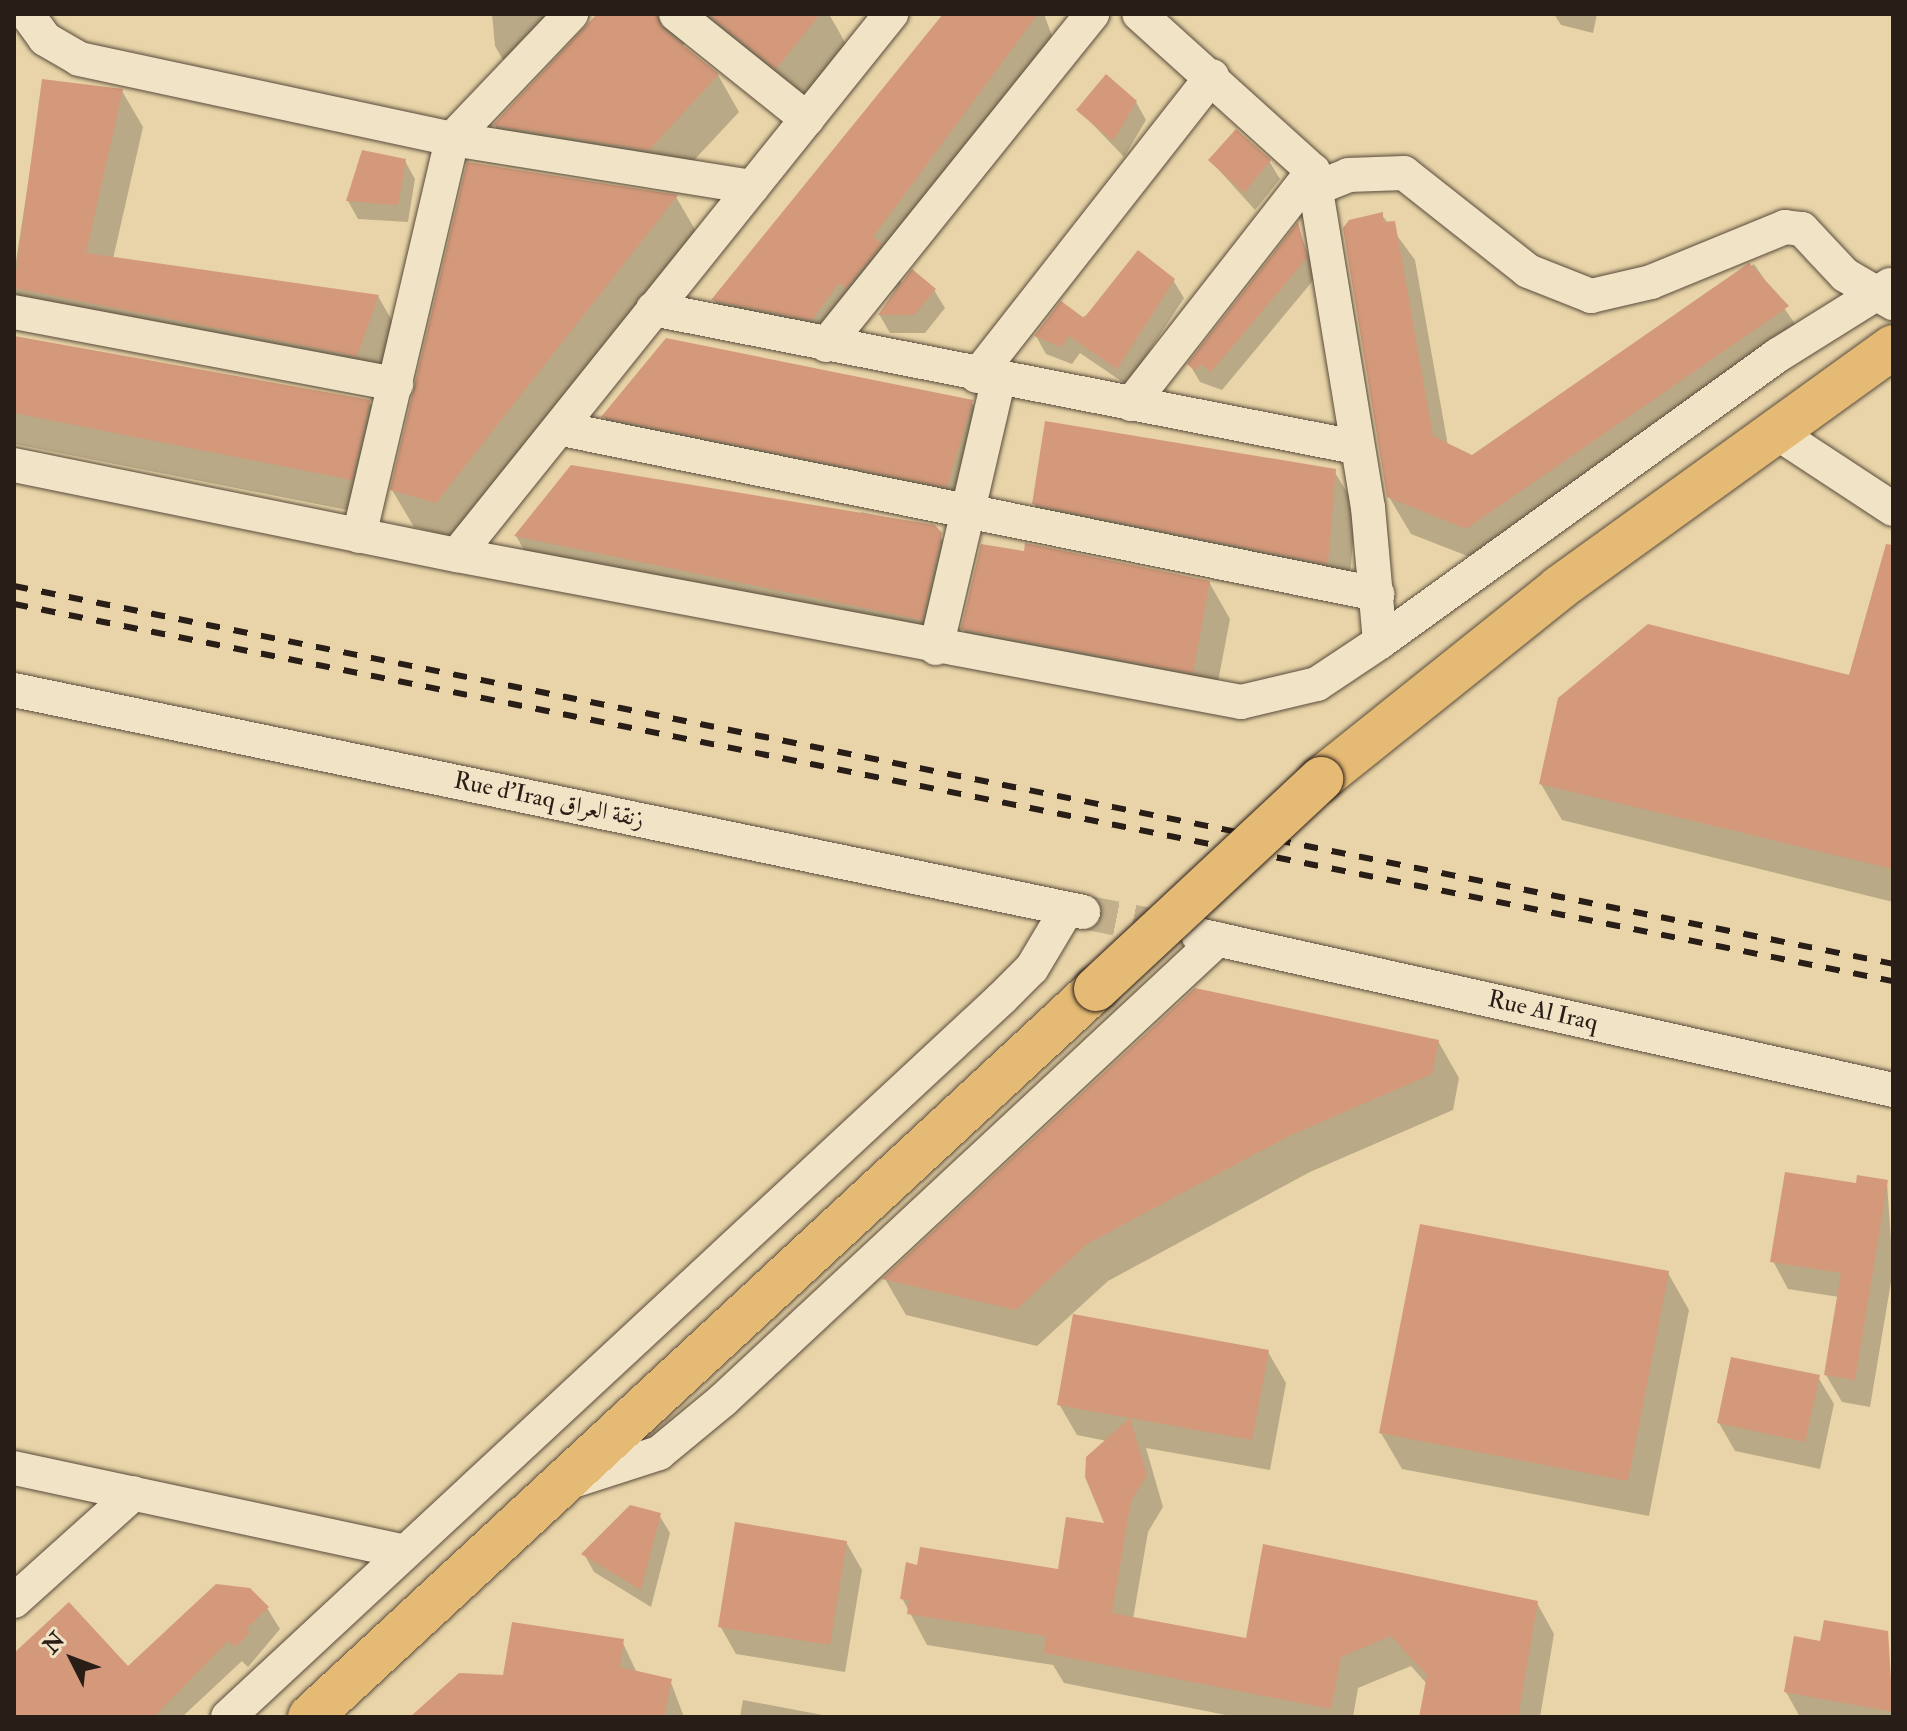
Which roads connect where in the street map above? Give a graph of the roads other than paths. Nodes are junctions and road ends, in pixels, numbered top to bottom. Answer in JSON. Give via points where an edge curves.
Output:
{"nodes":[{"id":1,"x":27,"y":14,"type":"edge"},
{"id":2,"x":571,"y":14,"type":"edge"},
{"id":3,"x":676,"y":14,"type":"edge"},
{"id":4,"x":1092,"y":14,"type":"edge"},
{"id":5,"x":1139,"y":14,"type":"edge"},
{"id":6,"x":884,"y":16,"type":"edge"},
{"id":7,"x":1212,"y":76,"type":"junction"},
{"id":8,"x":807,"y":119,"type":"junction"},
{"id":9,"x":452,"y":139,"type":"junction"},
{"id":10,"x":1316,"y":179,"type":"junction"},
{"id":11,"x":752,"y":187,"type":"junction"},
{"id":12,"x":1887,"y":294,"type":"edge"},
{"id":13,"x":653,"y":309,"type":"junction"},
{"id":14,"x":14,"y":312,"type":"edge"},
{"id":15,"x":826,"y":345,"type":"junction"},
{"id":16,"x":1893,"y":347,"type":"edge"},
{"id":17,"x":988,"y":379,"type":"junction"},
{"id":18,"x":396,"y":384,"type":"junction"},
{"id":19,"x":1131,"y":404,"type":"junction"},
{"id":20,"x":562,"y":429,"type":"junction"},
{"id":21,"x":1776,"y":432,"type":"junction"},
{"id":22,"x":1355,"y":447,"type":"junction"},
{"id":23,"x":14,"y":465,"type":"edge"},
{"id":24,"x":1893,"y":509,"type":"edge"},
{"id":25,"x":966,"y":515,"type":"junction"},
{"id":26,"x":359,"y":536,"type":"junction"},
{"id":27,"x":457,"y":555,"type":"junction"},
{"id":28,"x":1377,"y":594,"type":"junction"},
{"id":29,"x":1380,"y":642,"type":"junction"},
{"id":30,"x":936,"y":648,"type":"junction"},
{"id":31,"x":14,"y":690,"type":"edge"},
{"id":32,"x":1893,"y":1090,"type":"edge"},
{"id":33,"x":14,"y":1468,"type":"edge"},
{"id":34,"x":563,"y":1484,"type":"junction"},
{"id":35,"x":134,"y":1493,"type":"junction"},
{"id":36,"x":405,"y":1552,"type":"junction"},
{"id":37,"x":14,"y":1601,"type":"edge"},
{"id":38,"x":228,"y":1717,"type":"edge"},
{"id":39,"x":310,"y":1717,"type":"edge"}],
"edges":[{"from":1,"to":9,"type":"street","via":[[45,39],[79,59]]},
{"from":2,"to":9,"type":"street"},
{"from":3,"to":8,"type":"street"},
{"from":4,"to":15,"type":"street"},
{"from":5,"to":7,"type":"street"},
{"from":6,"to":8,"type":"street"},
{"from":7,"to":10,"type":"street"},
{"from":7,"to":17,"type":"street"},
{"from":8,"to":11,"type":"street"},
{"from":9,"to":11,"type":"street"},
{"from":9,"to":18,"type":"street"},
{"from":10,"to":12,"type":"street","via":[[1404,173],[1528,271],[1591,296],[1651,282],[1785,227],[1802,229],[1823,257]]},
{"from":10,"to":19,"type":"street"},
{"from":10,"to":22,"type":"street"},
{"from":11,"to":13,"type":"street"},
{"from":12,"to":29,"type":"street","via":[[1778,355]]},
{"from":13,"to":15,"type":"street"},
{"from":13,"to":20,"type":"street"},
{"from":14,"to":18,"type":"street"},
{"from":15,"to":17,"type":"street"},
{"from":16,"to":21,"type":"main road"},
{"from":17,"to":19,"type":"street"},
{"from":17,"to":25,"type":"street"},
{"from":18,"to":26,"type":"street"},
{"from":19,"to":22,"type":"street"},
{"from":20,"to":25,"type":"street"},
{"from":20,"to":27,"type":"street"},
{"from":21,"to":24,"type":"street"},
{"from":21,"to":34,"type":"main road","bridge":true,"via":[[1559,588],[1321,779]]},
{"from":22,"to":28,"type":"street"},
{"from":23,"to":26,"type":"street"},
{"from":25,"to":28,"type":"street"},
{"from":25,"to":30,"type":"street"},
{"from":26,"to":27,"type":"street"},
{"from":27,"to":30,"type":"street"},
{"from":28,"to":29,"type":"street"},
{"from":29,"to":30,"type":"street","via":[[1317,684],[1241,702]]},
{"from":31,"to":36,"type":"street","name":"Rue d'Iraq زنقة العراق","via":[[1075,912],[1032,968]]},
{"from":32,"to":34,"type":"street","name":"Rue Al Iraq","via":[[1206,936],[723,1400],[659,1453]]},
{"from":33,"to":35,"type":"street"},
{"from":34,"to":39,"type":"main road"},
{"from":35,"to":36,"type":"street"},
{"from":35,"to":37,"type":"street"},
{"from":36,"to":38,"type":"street"}]}
